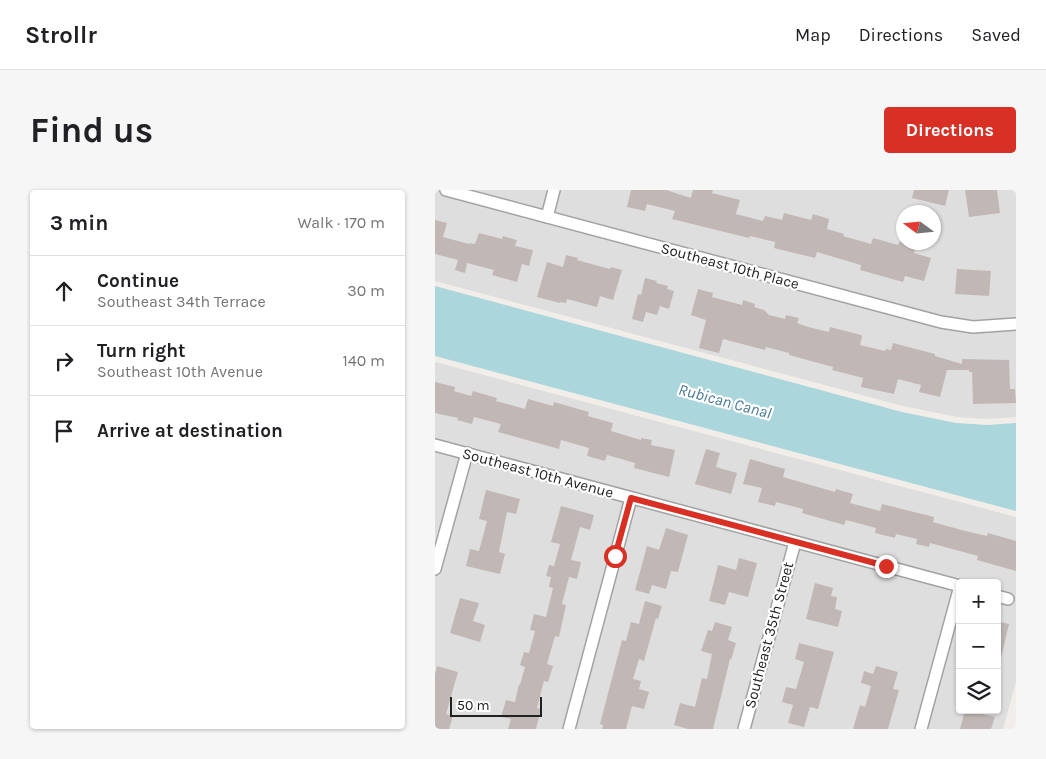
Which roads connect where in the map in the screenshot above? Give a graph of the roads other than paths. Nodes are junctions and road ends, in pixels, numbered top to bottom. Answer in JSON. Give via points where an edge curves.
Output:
{"nodes":[{"id":1,"x":447,"y":190,"type":"edge"},
{"id":2,"x":555,"y":190,"type":"edge"},
{"id":3,"x":547,"y":217,"type":"junction"},
{"id":4,"x":1016,"y":324,"type":"edge"},
{"id":5,"x":435,"y":445,"type":"edge"},
{"id":6,"x":467,"y":454,"type":"junction"},
{"id":7,"x":631,"y":498,"type":"junction"},
{"id":8,"x":795,"y":542,"type":"junction"},
{"id":9,"x":435,"y":569,"type":"edge"},
{"id":10,"x":956,"y":585,"type":"edge"},
{"id":11,"x":956,"y":601,"type":"edge"},
{"id":12,"x":569,"y":729,"type":"edge"},
{"id":13,"x":744,"y":729,"type":"edge"},
{"id":14,"x":921,"y":729,"type":"edge"}],
"edges":[{"from":1,"to":3,"type":"street","name":"Southeast 10th Place"},
{"from":2,"to":3,"type":"street"},
{"from":3,"to":4,"type":"street","name":"Southeast 10th Place","via":[[941,322],[973,327]]},
{"from":5,"to":6,"type":"street","name":"Southeast 10th Avenue"},
{"from":6,"to":7,"type":"street","name":"Southeast 10th Avenue"},
{"from":6,"to":9,"type":"street"},
{"from":7,"to":8,"type":"street","name":"Southeast 10th Avenue"},
{"from":7,"to":12,"type":"street"},
{"from":8,"to":10,"type":"street","name":"Southeast 10th Avenue"},
{"from":8,"to":13,"type":"street","name":"Southeast 35th Street"},
{"from":11,"to":14,"type":"street"}]}
